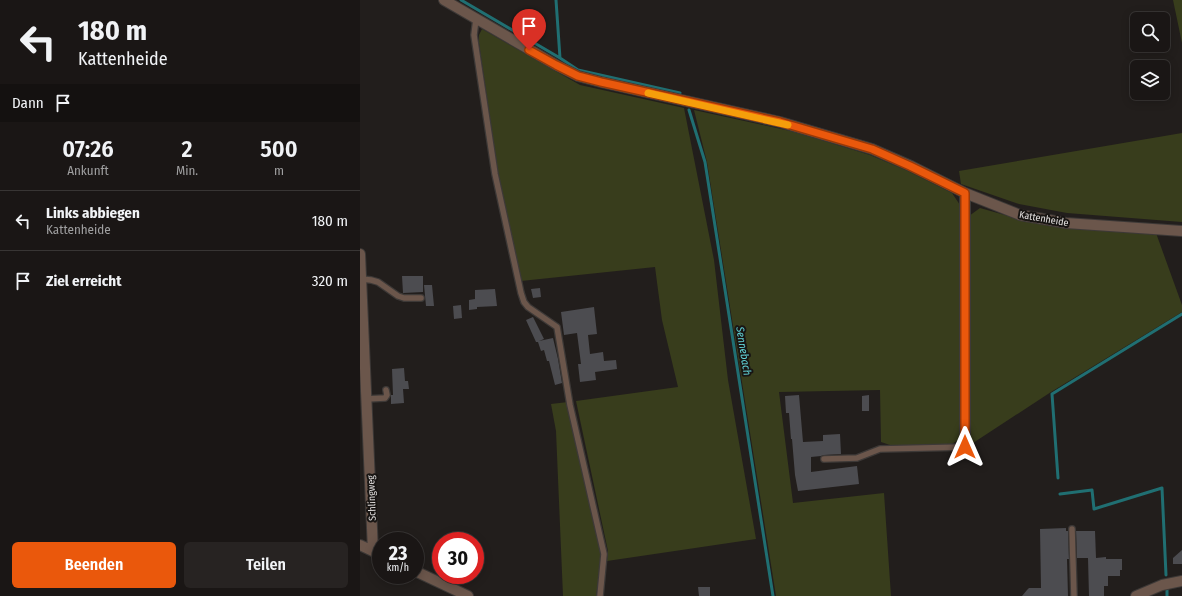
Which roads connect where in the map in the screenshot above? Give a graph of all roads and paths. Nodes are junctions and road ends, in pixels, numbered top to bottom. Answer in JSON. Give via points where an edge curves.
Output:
{"nodes":[{"id":1,"x":444,"y":0,"type":"edge"},
{"id":2,"x":476,"y":19,"type":"junction"},
{"id":3,"x":965,"y":193,"type":"junction"},
{"id":4,"x":1182,"y":231,"type":"edge"},
{"id":5,"x":360,"y":254,"type":"edge"},
{"id":6,"x":361,"y":279,"type":"junction"},
{"id":7,"x":421,"y":298,"type":"dead end"},
{"id":8,"x":386,"y":390,"type":"dead end"},
{"id":9,"x":366,"y":399,"type":"junction"},
{"id":10,"x":965,"y":447,"type":"joint"},
{"id":11,"x":824,"y":459,"type":"dead end"},
{"id":12,"x":1072,"y":529,"type":"dead end"},
{"id":13,"x":376,"y":532,"type":"edge"},
{"id":14,"x":360,"y":545,"type":"edge"},
{"id":15,"x":372,"y":551,"type":"edge"},
{"id":16,"x":424,"y":575,"type":"edge"},
{"id":17,"x":1182,"y":581,"type":"edge"},
{"id":18,"x":468,"y":596,"type":"edge"},
{"id":19,"x":600,"y":596,"type":"edge"},
{"id":20,"x":1074,"y":596,"type":"edge"},
{"id":21,"x":1136,"y":596,"type":"edge"}],
"edges":[{"from":1,"to":2,"type":"street","name":"Kattenheide"},
{"from":2,"to":3,"type":"street","name":"Kattenheide","via":[[578,76],[780,122],[872,149]]},
{"from":2,"to":19,"type":"lane","via":[[474,35],[493,158],[521,293],[528,308],[557,327],[570,405],[604,554]]},
{"from":3,"to":4,"type":"street","name":"Kattenheide","via":[[1020,215],[1066,223]]},
{"from":3,"to":10,"type":"street"},
{"from":5,"to":6,"type":"street","name":"Schlingweg"},
{"from":6,"to":7,"type":"lane","via":[[378,282],[404,298]]},
{"from":6,"to":9,"type":"street","name":"Schlingweg"},
{"from":8,"to":9,"type":"lane","via":[[385,398]]},
{"from":9,"to":13,"type":"street","name":"Schlingweg"},
{"from":10,"to":11,"type":"lane","via":[[880,448],[857,458]]},
{"from":12,"to":20,"type":"lane"},
{"from":14,"to":15,"type":"street"},
{"from":16,"to":18,"type":"street"},
{"from":17,"to":21,"type":"street","via":[[1162,585]]}]}
